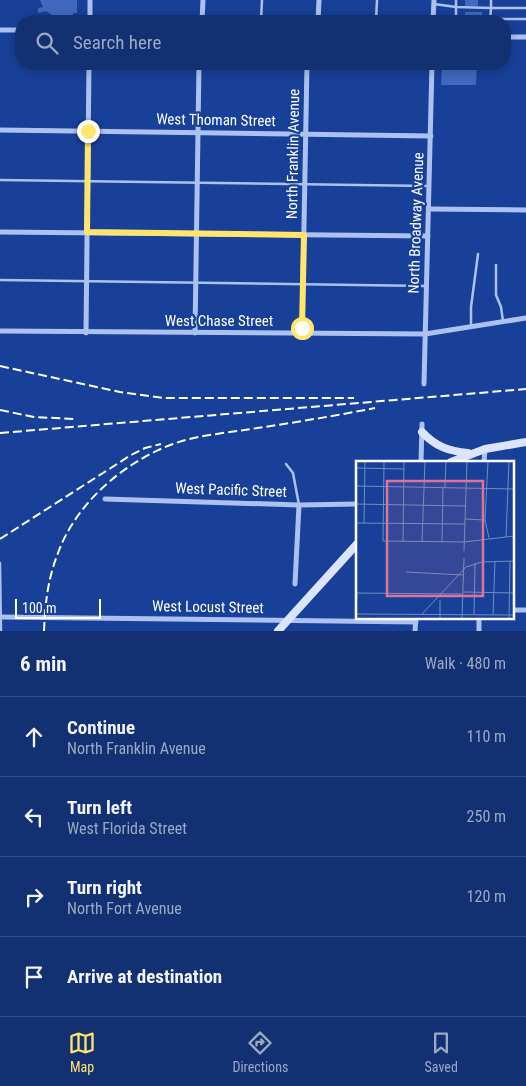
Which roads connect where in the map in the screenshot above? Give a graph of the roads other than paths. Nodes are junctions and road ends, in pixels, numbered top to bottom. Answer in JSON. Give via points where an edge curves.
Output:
{"nodes":[{"id":1,"x":90,"y":0,"type":"edge"},
{"id":2,"x":203,"y":0,"type":"edge"},
{"id":3,"x":262,"y":0,"type":"edge"},
{"id":4,"x":319,"y":0,"type":"edge"},
{"id":5,"x":377,"y":0,"type":"edge"},
{"id":6,"x":456,"y":0,"type":"edge"},
{"id":7,"x":491,"y":0,"type":"edge"},
{"id":8,"x":434,"y":2,"type":"edge"},
{"id":9,"x":456,"y":7,"type":"junction"},
{"id":10,"x":491,"y":8,"type":"junction"},
{"id":11,"x":526,"y":8,"type":"edge"},
{"id":12,"x":90,"y":15,"type":"edge"},
{"id":13,"x":202,"y":15,"type":"edge"},
{"id":14,"x":261,"y":15,"type":"edge"},
{"id":15,"x":318,"y":15,"type":"edge"},
{"id":16,"x":376,"y":15,"type":"edge"},
{"id":17,"x":434,"y":15,"type":"edge"},
{"id":18,"x":456,"y":15,"type":"edge"},
{"id":19,"x":490,"y":15,"type":"edge"},
{"id":20,"x":511,"y":19,"type":"edge"},
{"id":21,"x":526,"y":19,"type":"edge"},
{"id":22,"x":0,"y":30,"type":"edge"},
{"id":23,"x":15,"y":30,"type":"edge"},
{"id":24,"x":511,"y":36,"type":"edge"},
{"id":25,"x":526,"y":37,"type":"edge"},
{"id":26,"x":89,"y":70,"type":"edge"},
{"id":27,"x":199,"y":70,"type":"edge"},
{"id":28,"x":307,"y":70,"type":"edge"},
{"id":29,"x":432,"y":70,"type":"edge"},
{"id":30,"x":0,"y":130,"type":"edge"},
{"id":31,"x":88,"y":131,"type":"junction"},
{"id":32,"x":198,"y":133,"type":"junction"},
{"id":33,"x":306,"y":134,"type":"junction"},
{"id":34,"x":431,"y":136,"type":"junction"},
{"id":35,"x":0,"y":180,"type":"edge"},
{"id":36,"x":88,"y":181,"type":"junction"},
{"id":37,"x":197,"y":182,"type":"junction"},
{"id":38,"x":305,"y":183,"type":"junction"},
{"id":39,"x":430,"y":186,"type":"junction"},
{"id":40,"x":429,"y":209,"type":"junction"},
{"id":41,"x":526,"y":210,"type":"edge"},
{"id":42,"x":0,"y":232,"type":"edge"},
{"id":43,"x":87,"y":232,"type":"junction"},
{"id":44,"x":196,"y":233,"type":"junction"},
{"id":45,"x":304,"y":235,"type":"junction"},
{"id":46,"x":428,"y":236,"type":"junction"},
{"id":47,"x":478,"y":254,"type":"dead end"},
{"id":48,"x":496,"y":265,"type":"dead end"},
{"id":49,"x":0,"y":280,"type":"edge"},
{"id":50,"x":86,"y":282,"type":"junction"},
{"id":51,"x":195,"y":283,"type":"junction"},
{"id":52,"x":303,"y":284,"type":"junction"},
{"id":53,"x":426,"y":286,"type":"junction"},
{"id":54,"x":526,"y":318,"type":"edge"},
{"id":55,"x":503,"y":321,"type":"junction"},
{"id":56,"x":471,"y":327,"type":"junction"},
{"id":57,"x":0,"y":331,"type":"edge"},
{"id":58,"x":86,"y":333,"type":"junction"},
{"id":59,"x":194,"y":333,"type":"junction"},
{"id":60,"x":302,"y":334,"type":"junction"},
{"id":61,"x":425,"y":334,"type":"junction"},
{"id":62,"x":424,"y":384,"type":"dead end"},
{"id":63,"x":422,"y":424,"type":"dead end"},
{"id":64,"x":422,"y":432,"type":"junction"},
{"id":65,"x":526,"y":442,"type":"edge"},
{"id":66,"x":485,"y":449,"type":"junction"},
{"id":67,"x":470,"y":454,"type":"junction"},
{"id":68,"x":421,"y":461,"type":"edge"},
{"id":69,"x":454,"y":461,"type":"edge"},
{"id":70,"x":484,"y":461,"type":"edge"},
{"id":71,"x":286,"y":464,"type":"dead end"},
{"id":72,"x":105,"y":499,"type":"dead end"},
{"id":73,"x":356,"y":504,"type":"edge"},
{"id":74,"x":298,"y":505,"type":"junction"},
{"id":75,"x":356,"y":545,"type":"edge"},
{"id":76,"x":0,"y":563,"type":"edge"},
{"id":77,"x":295,"y":584,"type":"dead end"},
{"id":78,"x":1,"y":617,"type":"edge"},
{"id":79,"x":480,"y":618,"type":"edge"},
{"id":80,"x":288,"y":620,"type":"junction"},
{"id":81,"x":416,"y":620,"type":"edge"},
{"id":82,"x":1,"y":631,"type":"edge"},
{"id":83,"x":278,"y":631,"type":"edge"},
{"id":84,"x":416,"y":631,"type":"edge"},
{"id":85,"x":479,"y":631,"type":"edge"}],
"edges":[{"from":1,"to":12,"type":"street"},
{"from":2,"to":13,"type":"street"},
{"from":3,"to":14,"type":"lane"},
{"from":4,"to":15,"type":"street"},
{"from":5,"to":16,"type":"lane"},
{"from":6,"to":9,"type":"lane"},
{"from":7,"to":10,"type":"lane"},
{"from":8,"to":9,"type":"lane"},
{"from":8,"to":17,"type":"street"},
{"from":9,"to":10,"type":"lane"},
{"from":9,"to":18,"type":"lane"},
{"from":10,"to":11,"type":"lane"},
{"from":10,"to":19,"type":"lane"},
{"from":20,"to":21,"type":"lane"},
{"from":22,"to":23,"type":"street"},
{"from":24,"to":25,"type":"street"},
{"from":26,"to":31,"type":"street"},
{"from":27,"to":32,"type":"street"},
{"from":28,"to":33,"type":"street","name":"North Franklin Avenue"},
{"from":29,"to":34,"type":"street","name":"North Broadway Avenue"},
{"from":30,"to":31,"type":"street","name":"West Thoman Street"},
{"from":31,"to":32,"type":"street","name":"West Thoman Street"},
{"from":31,"to":36,"type":"street"},
{"from":32,"to":33,"type":"street","name":"West Thoman Street"},
{"from":32,"to":37,"type":"street"},
{"from":33,"to":34,"type":"street","name":"West Thoman Street"},
{"from":33,"to":38,"type":"street","name":"North Franklin Avenue"},
{"from":34,"to":39,"type":"street","name":"North Broadway Avenue"},
{"from":35,"to":36,"type":"lane"},
{"from":36,"to":37,"type":"lane"},
{"from":36,"to":43,"type":"street"},
{"from":37,"to":38,"type":"lane"},
{"from":37,"to":44,"type":"street"},
{"from":38,"to":39,"type":"lane"},
{"from":38,"to":45,"type":"street","name":"North Franklin Avenue"},
{"from":39,"to":40,"type":"street","name":"North Broadway Avenue"},
{"from":40,"to":41,"type":"street"},
{"from":40,"to":46,"type":"street","name":"North Broadway Avenue"},
{"from":42,"to":43,"type":"street"},
{"from":43,"to":44,"type":"street"},
{"from":43,"to":50,"type":"street"},
{"from":44,"to":45,"type":"street"},
{"from":44,"to":51,"type":"street"},
{"from":45,"to":46,"type":"street"},
{"from":45,"to":52,"type":"street","name":"North Franklin Avenue"},
{"from":46,"to":53,"type":"street","name":"North Broadway Avenue"},
{"from":47,"to":56,"type":"lane"},
{"from":48,"to":55,"type":"lane","via":[[496,295]]},
{"from":49,"to":50,"type":"lane"},
{"from":50,"to":51,"type":"lane"},
{"from":50,"to":58,"type":"street"},
{"from":51,"to":52,"type":"lane"},
{"from":51,"to":59,"type":"street"},
{"from":52,"to":53,"type":"lane"},
{"from":52,"to":60,"type":"street","name":"North Franklin Avenue"},
{"from":53,"to":61,"type":"street","name":"North Broadway Avenue"},
{"from":54,"to":55,"type":"street","name":"West Chase Street"},
{"from":55,"to":56,"type":"street","name":"West Chase Street"},
{"from":56,"to":61,"type":"street","name":"West Chase Street"},
{"from":57,"to":58,"type":"street","name":"West Chase Street"},
{"from":58,"to":59,"type":"street","name":"West Chase Street"},
{"from":59,"to":60,"type":"street","name":"West Chase Street"},
{"from":60,"to":61,"type":"street","name":"West Chase Street"},
{"from":61,"to":62,"type":"street","name":"North Broadway Avenue"},
{"from":63,"to":64,"type":"street"},
{"from":64,"to":67,"type":"street","via":[[443,448]]},
{"from":64,"to":68,"type":"street"},
{"from":65,"to":66,"type":"street"},
{"from":66,"to":67,"type":"street"},
{"from":66,"to":70,"type":"street"},
{"from":67,"to":69,"type":"street"},
{"from":71,"to":74,"type":"lane","via":[[294,473]]},
{"from":72,"to":74,"type":"street","name":"West Pacific Street"},
{"from":73,"to":74,"type":"street","name":"West Pacific Street"},
{"from":74,"to":77,"type":"street"},
{"from":75,"to":80,"type":"street"},
{"from":76,"to":78,"type":"lane"},
{"from":78,"to":80,"type":"street","name":"West Locust Street"},
{"from":78,"to":82,"type":"lane"},
{"from":79,"to":85,"type":"street"},
{"from":80,"to":81,"type":"street","name":"West Locust Street"},
{"from":80,"to":83,"type":"street"},
{"from":81,"to":84,"type":"street"}]}
